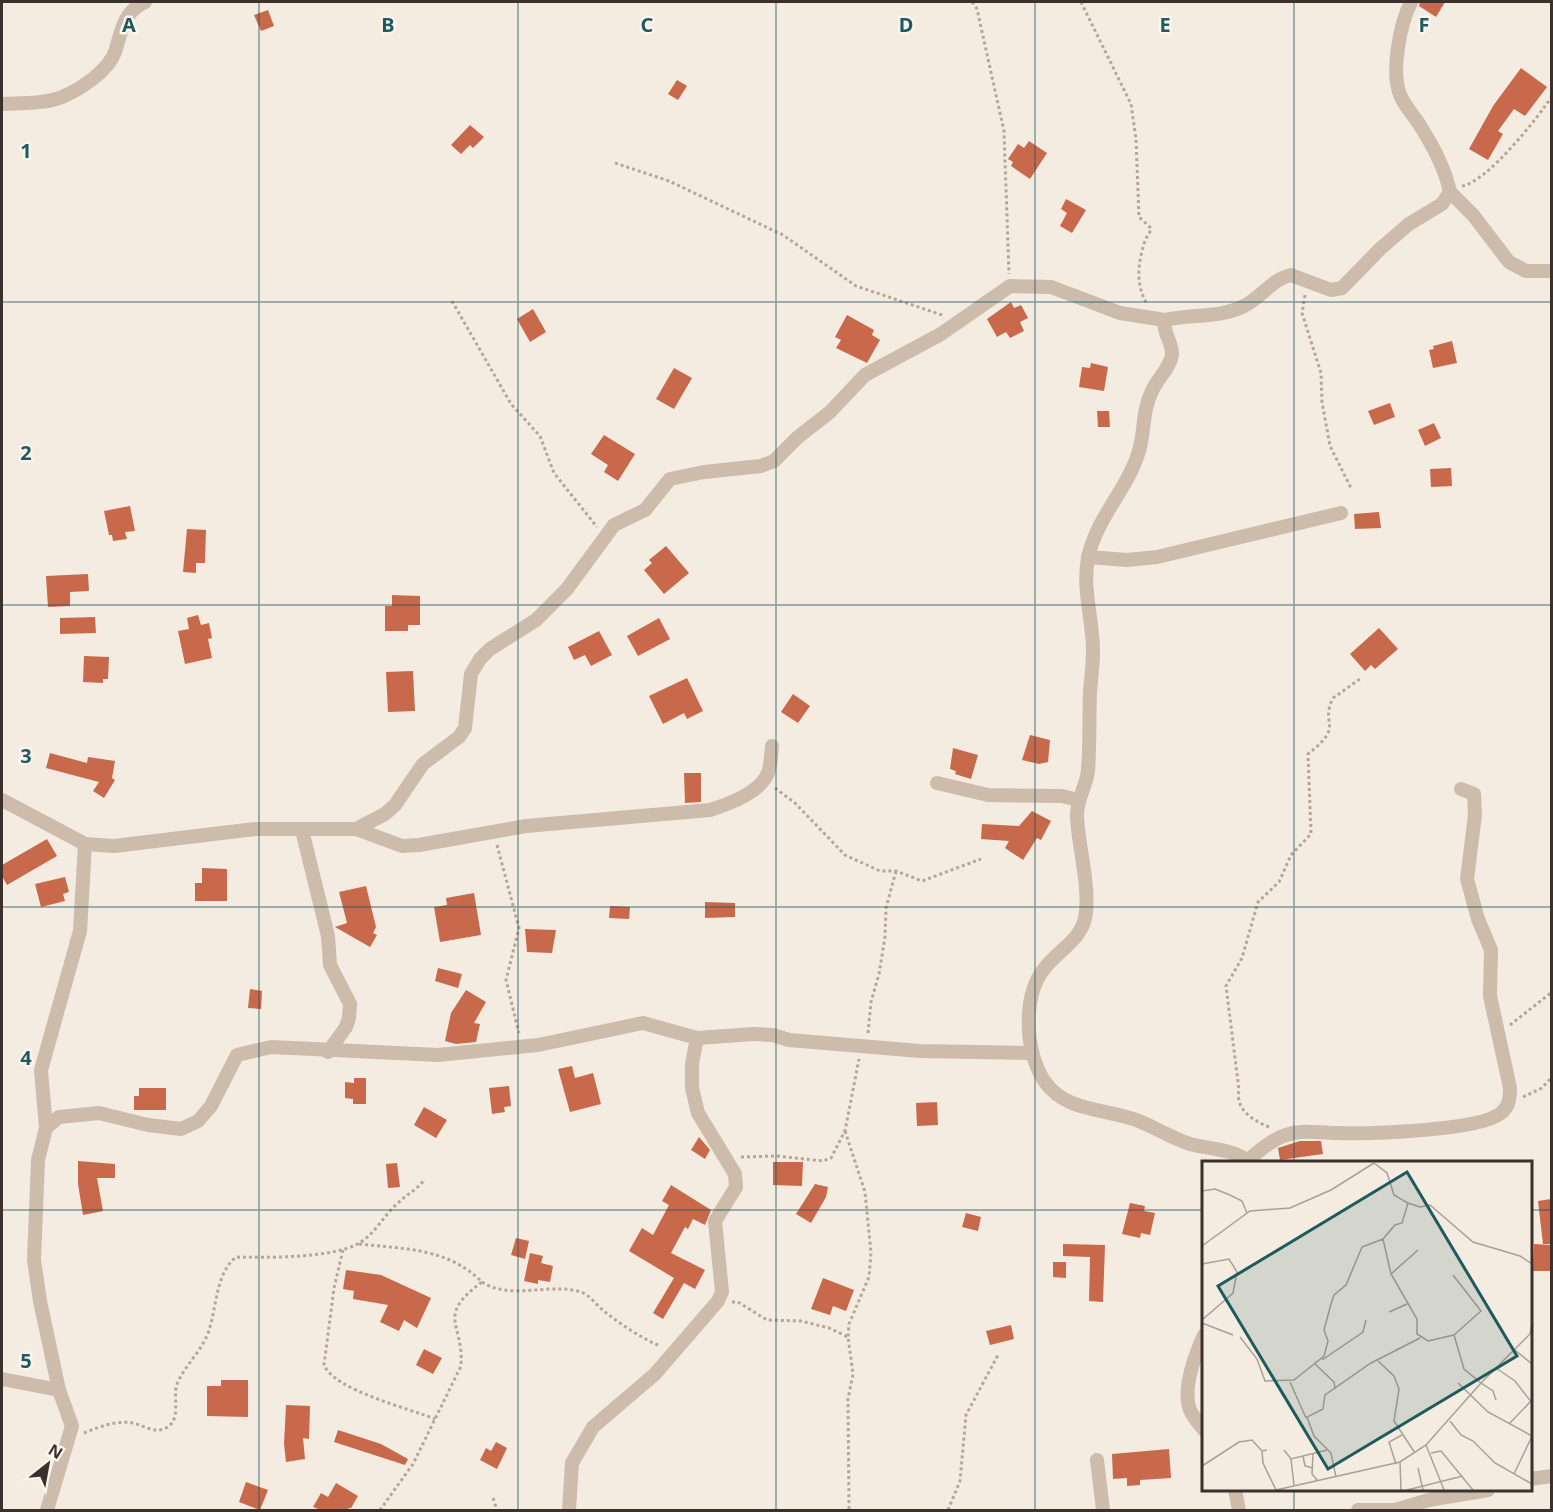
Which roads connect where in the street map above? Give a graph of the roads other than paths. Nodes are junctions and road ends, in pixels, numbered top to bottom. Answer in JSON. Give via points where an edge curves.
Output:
{"nodes":[{"id":1,"x":146,"y":2,"type":"edge"},
{"id":2,"x":1411,"y":2,"type":"edge"},
{"id":3,"x":2,"y":104,"type":"edge"},
{"id":4,"x":1449,"y":188,"type":"junction"},
{"id":5,"x":1551,"y":271,"type":"edge"},
{"id":6,"x":1159,"y":320,"type":"junction"},
{"id":7,"x":1341,"y":513,"type":"dead end"},
{"id":8,"x":1088,"y":557,"type":"junction"},
{"id":9,"x":772,"y":746,"type":"dead end"},
{"id":10,"x":937,"y":783,"type":"dead end"},
{"id":11,"x":1461,"y":789,"type":"dead end"},
{"id":12,"x":2,"y":800,"type":"edge"},
{"id":13,"x":1078,"y":800,"type":"junction"},
{"id":14,"x":356,"y":829,"type":"junction"},
{"id":15,"x":302,"y":830,"type":"junction"},
{"id":16,"x":85,"y":844,"type":"junction"},
{"id":17,"x":697,"y":1038,"type":"junction"},
{"id":18,"x":328,"y":1052,"type":"junction"},
{"id":19,"x":1032,"y":1053,"type":"junction"},
{"id":20,"x":46,"y":1128,"type":"junction"},
{"id":21,"x":1247,"y":1161,"type":"edge"},
{"id":22,"x":1249,"y":1161,"type":"edge"},
{"id":23,"x":1202,"y":1338,"type":"edge"},
{"id":24,"x":2,"y":1379,"type":"edge"},
{"id":25,"x":59,"y":1390,"type":"junction"},
{"id":26,"x":1202,"y":1429,"type":"edge"},
{"id":27,"x":1097,"y":1460,"type":"dead end"},
{"id":28,"x":1551,"y":1476,"type":"edge"},
{"id":29,"x":1532,"y":1479,"type":"edge"},
{"id":30,"x":1235,"y":1491,"type":"edge"},
{"id":31,"x":1482,"y":1491,"type":"edge"},
{"id":32,"x":47,"y":1510,"type":"edge"},
{"id":33,"x":569,"y":1510,"type":"edge"},
{"id":34,"x":1103,"y":1510,"type":"edge"},
{"id":35,"x":1239,"y":1510,"type":"edge"},
{"id":36,"x":1358,"y":1510,"type":"edge"},
{"id":37,"x":1383,"y":1510,"type":"edge"}],
"edges":[{"from":1,"to":3,"type":"street","via":[[124,23],[115,52],[95,76],[61,97]]},
{"from":2,"to":4,"type":"street","via":[[1400,37],[1399,91],[1436,154]]},
{"from":4,"to":5,"type":"street","via":[[1509,262],[1526,271]]},
{"from":4,"to":6,"type":"street","via":[[1442,204],[1409,224],[1342,288],[1331,290],[1291,275],[1244,306],[1203,316]]},
{"from":6,"to":8,"type":"street","via":[[1172,354],[1144,410],[1140,450]]},
{"from":6,"to":14,"type":"street","via":[[1120,313],[1051,287],[1010,286],[960,322],[865,375],[774,462],[670,479],[645,510],[614,525],[567,589],[536,620],[480,659],[471,674],[465,728],[459,737],[423,764],[385,814]]},
{"from":7,"to":8,"type":"street","via":[[1157,557]]},
{"from":8,"to":13,"type":"street","via":[[1085,581],[1093,651],[1091,723],[1088,771]]},
{"from":9,"to":14,"type":"street","via":[[768,773],[736,801],[710,810],[526,826],[402,846]]},
{"from":10,"to":13,"type":"street","via":[[988,795],[1062,796]]},
{"from":11,"to":22,"type":"street","via":[[1474,794],[1467,879],[1491,950],[1490,996],[1510,1100],[1497,1116],[1464,1124],[1395,1132],[1310,1131],[1286,1135]]},
{"from":12,"to":16,"type":"street"},
{"from":13,"to":19,"type":"street","via":[[1086,902],[1084,924],[1036,980],[1030,1015]]},
{"from":14,"to":15,"type":"street"},
{"from":15,"to":16,"type":"street","via":[[255,829],[114,846]]},
{"from":15,"to":18,"type":"street","via":[[328,936],[330,965],[350,1004],[345,1028]]},
{"from":16,"to":20,"type":"street","via":[[80,931],[41,1070]]},
{"from":17,"to":18,"type":"street","via":[[643,1023],[571,1040],[438,1055]]},
{"from":17,"to":19,"type":"street","via":[[754,1034],[920,1051]]},
{"from":17,"to":33,"type":"street","via":[[692,1088],[698,1113],[735,1174],[736,1187],[716,1221],[723,1284],[718,1301],[675,1352],[593,1427],[580,1445],[569,1477]]},
{"from":18,"to":20,"type":"street","via":[[271,1047],[237,1055],[211,1106],[182,1129],[99,1113],[58,1117]]},
{"from":19,"to":21,"type":"street","via":[[1047,1085],[1086,1110],[1123,1115],[1180,1140]]},
{"from":20,"to":25,"type":"street","via":[[39,1160],[34,1260]]},
{"from":23,"to":26,"type":"street","via":[[1188,1402]]},
{"from":24,"to":25,"type":"street"},
{"from":25,"to":32,"type":"street","via":[[70,1418],[70,1433]]},
{"from":27,"to":34,"type":"street"},
{"from":28,"to":29,"type":"street"},
{"from":30,"to":35,"type":"street"},
{"from":31,"to":37,"type":"street"},
{"from":36,"to":37,"type":"street"}]}
